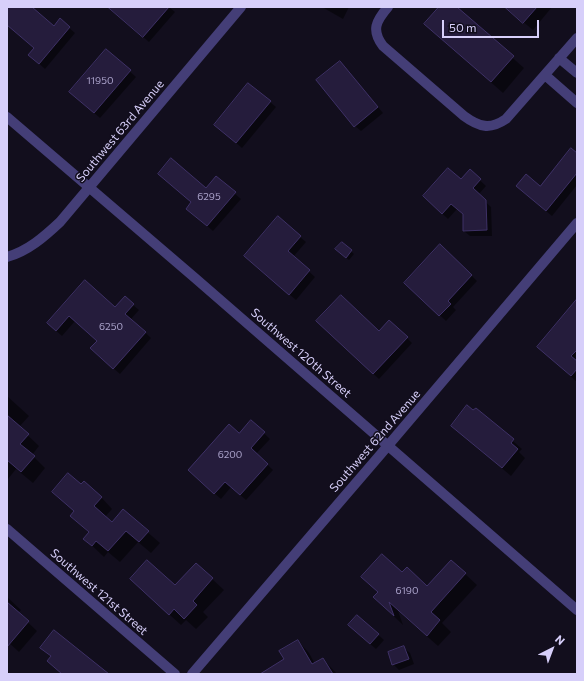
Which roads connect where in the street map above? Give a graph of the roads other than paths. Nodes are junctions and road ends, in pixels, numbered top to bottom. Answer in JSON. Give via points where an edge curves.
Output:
{"nodes":[{"id":1,"x":241,"y":7,"type":"edge"},
{"id":2,"x":388,"y":7,"type":"edge"},
{"id":3,"x":577,"y":38,"type":"edge"},
{"id":4,"x":559,"y":58,"type":"junction"},
{"id":5,"x":577,"y":74,"type":"edge"},
{"id":6,"x":545,"y":75,"type":"junction"},
{"id":7,"x":577,"y":103,"type":"edge"},
{"id":8,"x":7,"y":117,"type":"edge"},
{"id":9,"x":89,"y":187,"type":"junction"},
{"id":10,"x":577,"y":223,"type":"edge"},
{"id":11,"x":7,"y":257,"type":"edge"},
{"id":12,"x":388,"y":446,"type":"junction"},
{"id":13,"x":7,"y":529,"type":"edge"},
{"id":14,"x":577,"y":610,"type":"edge"},
{"id":15,"x":175,"y":674,"type":"edge"},
{"id":16,"x":192,"y":674,"type":"edge"}],
"edges":[{"from":1,"to":9,"type":"street","name":"Southwest 63rd Avenue"},
{"from":2,"to":6,"type":"street","via":[[375,32],[379,40],[464,116],[477,124],[492,126],[506,119]]},
{"from":3,"to":4,"type":"street"},
{"from":4,"to":5,"type":"street"},
{"from":4,"to":6,"type":"street"},
{"from":6,"to":7,"type":"street"},
{"from":8,"to":9,"type":"street","name":"Southwest 120th Street"},
{"from":9,"to":11,"type":"street","name":"Southwest 63rd Avenue","via":[[49,233],[25,250]]},
{"from":9,"to":12,"type":"street","name":"Southwest 120th Street"},
{"from":10,"to":12,"type":"street","name":"Southwest 62nd Avenue"},
{"from":12,"to":14,"type":"street","name":"Southwest 120th Street"},
{"from":12,"to":16,"type":"street","name":"Southwest 62nd Avenue"},
{"from":13,"to":15,"type":"street","name":"Southwest 121st Street"}]}
